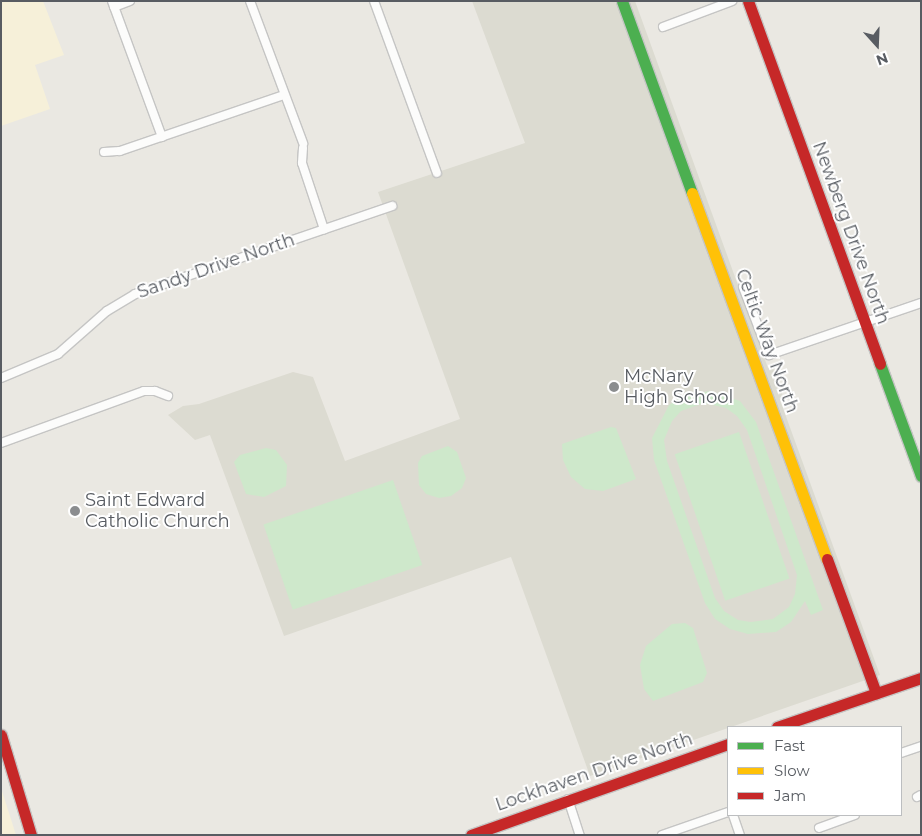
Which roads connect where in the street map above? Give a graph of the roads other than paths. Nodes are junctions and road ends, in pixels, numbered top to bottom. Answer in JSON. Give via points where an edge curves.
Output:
{"nodes":[{"id":1,"x":130,"y":1,"type":"edge"},
{"id":2,"x":250,"y":1,"type":"edge"},
{"id":3,"x":374,"y":1,"type":"edge"},
{"id":4,"x":622,"y":1,"type":"edge"},
{"id":5,"x":732,"y":1,"type":"edge"},
{"id":6,"x":748,"y":1,"type":"edge"},
{"id":7,"x":113,"y":4,"type":"edge"},
{"id":8,"x":663,"y":27,"type":"dead end"},
{"id":9,"x":284,"y":95,"type":"junction"},
{"id":10,"x":162,"y":137,"type":"junction"},
{"id":11,"x":104,"y":152,"type":"dead end"},
{"id":12,"x":437,"y":173,"type":"dead end"},
{"id":13,"x":392,"y":206,"type":"dead end"},
{"id":14,"x":324,"y":229,"type":"junction"},
{"id":15,"x":743,"y":287,"type":"dead end"},
{"id":16,"x":921,"y":303,"type":"edge"},
{"id":17,"x":865,"y":323,"type":"junction"},
{"id":18,"x":1,"y":378,"type":"edge"},
{"id":19,"x":168,"y":396,"type":"dead end"},
{"id":20,"x":1,"y":443,"type":"edge"},
{"id":21,"x":921,"y":476,"type":"edge"},
{"id":22,"x":921,"y":678,"type":"edge"},
{"id":23,"x":876,"y":694,"type":"junction"},
{"id":24,"x":781,"y":726,"type":"edge"},
{"id":25,"x":1,"y":735,"type":"edge"},
{"id":26,"x":727,"y":744,"type":"edge"},
{"id":27,"x":921,"y":746,"type":"edge"},
{"id":28,"x":902,"y":753,"type":"edge"},
{"id":29,"x":568,"y":799,"type":"junction"},
{"id":30,"x":727,"y":812,"type":"edge"},
{"id":31,"x":732,"y":816,"type":"edge"},
{"id":32,"x":849,"y":816,"type":"edge"},
{"id":33,"x":836,"y":818,"type":"edge"},
{"id":34,"x":819,"y":828,"type":"dead end"},
{"id":35,"x":31,"y":835,"type":"edge"},
{"id":36,"x":471,"y":835,"type":"edge"},
{"id":37,"x":580,"y":835,"type":"edge"},
{"id":38,"x":662,"y":835,"type":"edge"},
{"id":39,"x":740,"y":835,"type":"edge"}],
"edges":[{"from":1,"to":7,"type":"street"},
{"from":2,"to":9,"type":"street"},
{"from":3,"to":12,"type":"street"},
{"from":4,"to":23,"type":"street","name":"Celtic Way North"},
{"from":5,"to":8,"type":"street"},
{"from":6,"to":17,"type":"street","name":"Newberg Drive North"},
{"from":7,"to":10,"type":"street"},
{"from":9,"to":10,"type":"street"},
{"from":9,"to":14,"type":"street","via":[[303,145],[302,163]]},
{"from":10,"to":11,"type":"street","via":[[120,151]]},
{"from":13,"to":14,"type":"street","name":"Sandy Drive North"},
{"from":14,"to":18,"type":"street","name":"Sandy Drive North","via":[[135,294],[108,311],[58,354]]},
{"from":15,"to":17,"type":"street","via":[[770,355]]},
{"from":16,"to":17,"type":"street"},
{"from":17,"to":21,"type":"street","name":"Newberg Drive North"},
{"from":19,"to":20,"type":"street","via":[[144,391]]},
{"from":22,"to":23,"type":"street"},
{"from":23,"to":24,"type":"street"},
{"from":25,"to":35,"type":"street"},
{"from":26,"to":29,"type":"street","name":"Lockhaven Drive North"},
{"from":27,"to":28,"type":"street"},
{"from":29,"to":36,"type":"street","name":"Lockhaven Drive North"},
{"from":29,"to":37,"type":"street"},
{"from":30,"to":38,"type":"street"},
{"from":31,"to":39,"type":"street"},
{"from":32,"to":33,"type":"street"},
{"from":33,"to":34,"type":"street"}]}
